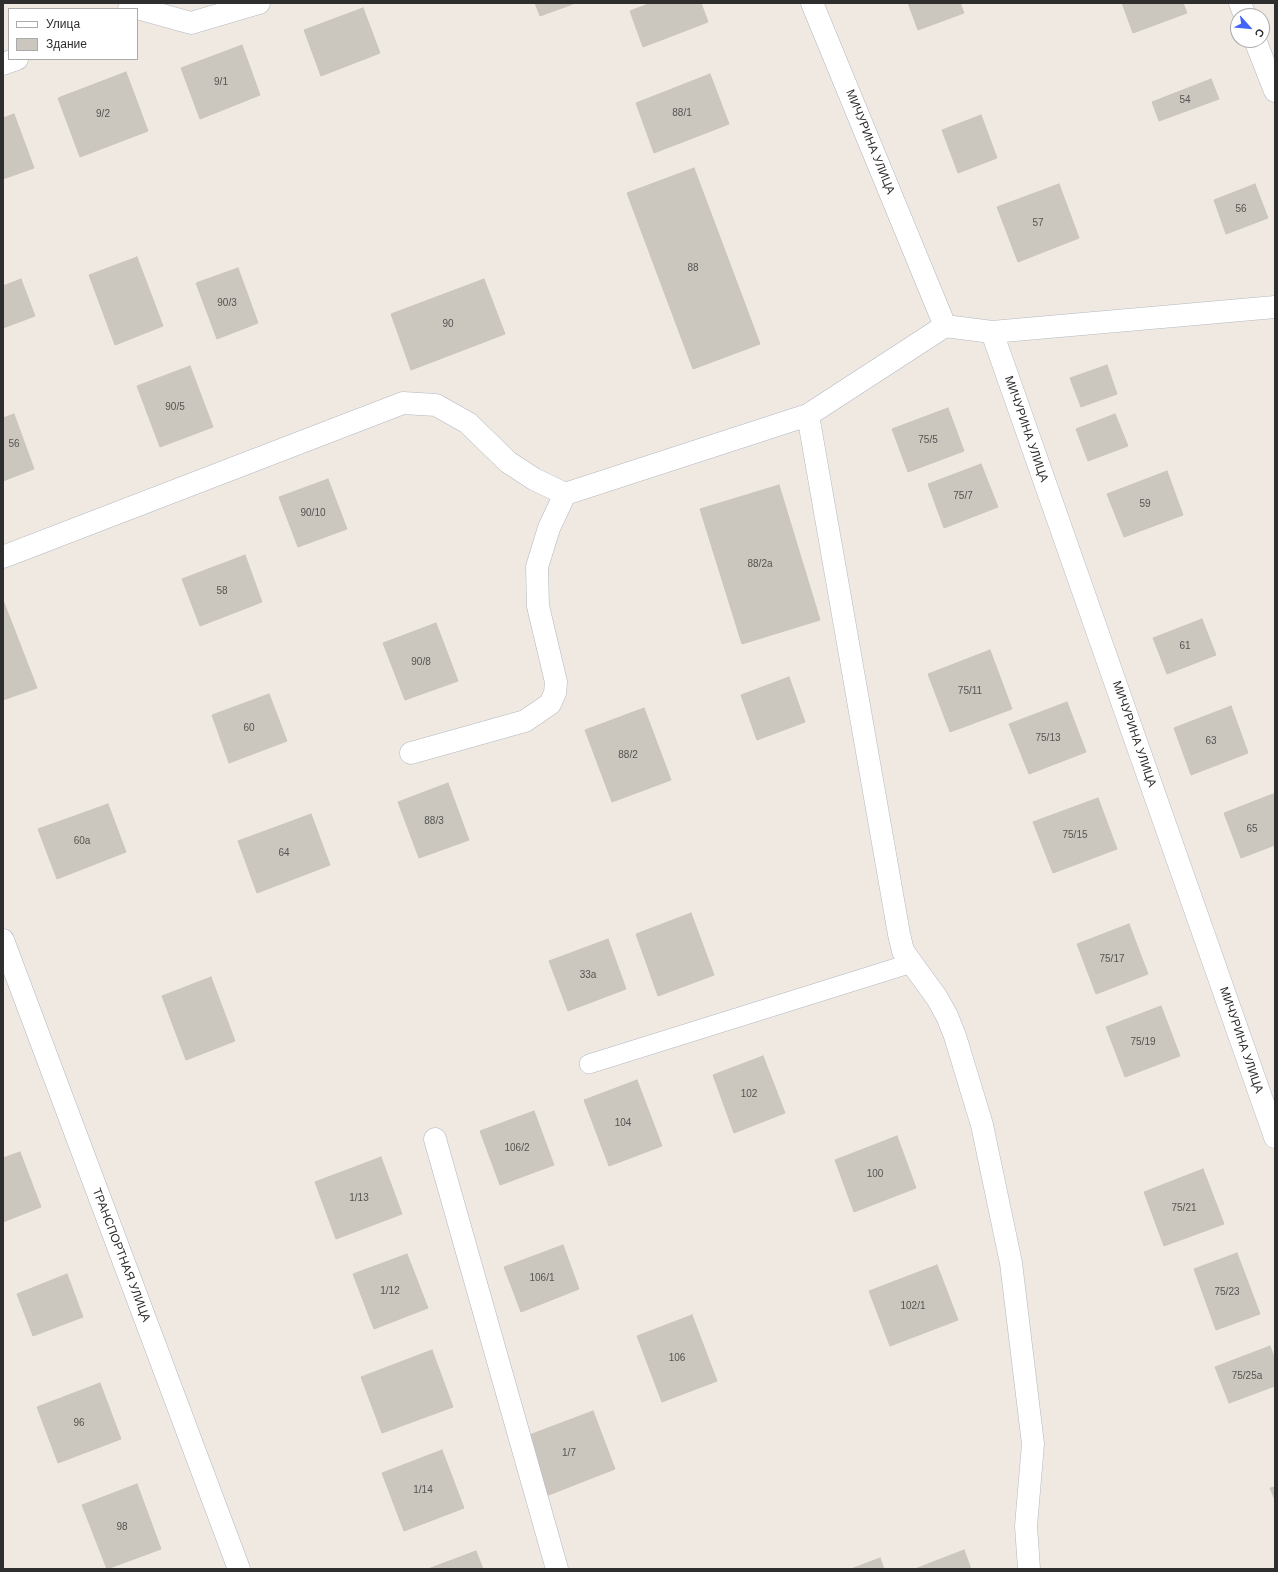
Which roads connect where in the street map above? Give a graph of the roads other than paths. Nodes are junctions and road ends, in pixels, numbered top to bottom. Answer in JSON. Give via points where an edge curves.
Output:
{"nodes":[{"id":1,"x":259,"y":3,"type":"edge"},
{"id":2,"x":812,"y":3,"type":"edge"},
{"id":3,"x":131,"y":6,"type":"edge"},
{"id":4,"x":1258,"y":48,"type":"edge"},
{"id":5,"x":14,"y":60,"type":"edge"},
{"id":6,"x":3,"y":64,"type":"edge"},
{"id":7,"x":1275,"y":91,"type":"edge"},
{"id":8,"x":1275,"y":307,"type":"edge"},
{"id":9,"x":945,"y":326,"type":"junction"},
{"id":10,"x":992,"y":332,"type":"junction"},
{"id":11,"x":808,"y":415,"type":"junction"},
{"id":12,"x":565,"y":494,"type":"junction"},
{"id":13,"x":3,"y":557,"type":"edge"},
{"id":14,"x":410,"y":753,"type":"dead end"},
{"id":15,"x":3,"y":940,"type":"edge"},
{"id":16,"x":912,"y":963,"type":"junction"},
{"id":17,"x":589,"y":1064,"type":"dead end"},
{"id":18,"x":1275,"y":1137,"type":"edge"},
{"id":19,"x":435,"y":1139,"type":"dead end"},
{"id":20,"x":239,"y":1569,"type":"edge"},
{"id":21,"x":557,"y":1569,"type":"edge"},
{"id":22,"x":1029,"y":1569,"type":"edge"}],
"edges":[{"from":1,"to":3,"type":"street","via":[[191,23]]},
{"from":2,"to":9,"type":"street","name":"МИЧУРИНА УЛИЦА"},
{"from":4,"to":7,"type":"street"},
{"from":5,"to":6,"type":"street"},
{"from":8,"to":10,"type":"street"},
{"from":9,"to":10,"type":"street"},
{"from":9,"to":11,"type":"street"},
{"from":10,"to":18,"type":"street","name":"МИЧУРИНА УЛИЦА"},
{"from":11,"to":12,"type":"street"},
{"from":11,"to":16,"type":"street","via":[[899,934],[903,951]]},
{"from":12,"to":13,"type":"street","via":[[534,479],[508,462],[468,423],[436,405],[403,403]]},
{"from":12,"to":14,"type":"street","via":[[549,528],[537,567],[538,606],[556,682],[550,704],[525,721]]},
{"from":15,"to":20,"type":"street","name":"ТРАНСПОРТНАЯ УЛИЦА"},
{"from":16,"to":17,"type":"lane"},
{"from":16,"to":22,"type":"street","via":[[937,998],[955,1036],[982,1125],[1011,1262],[1033,1444],[1026,1526]]},
{"from":19,"to":21,"type":"street"}]}
